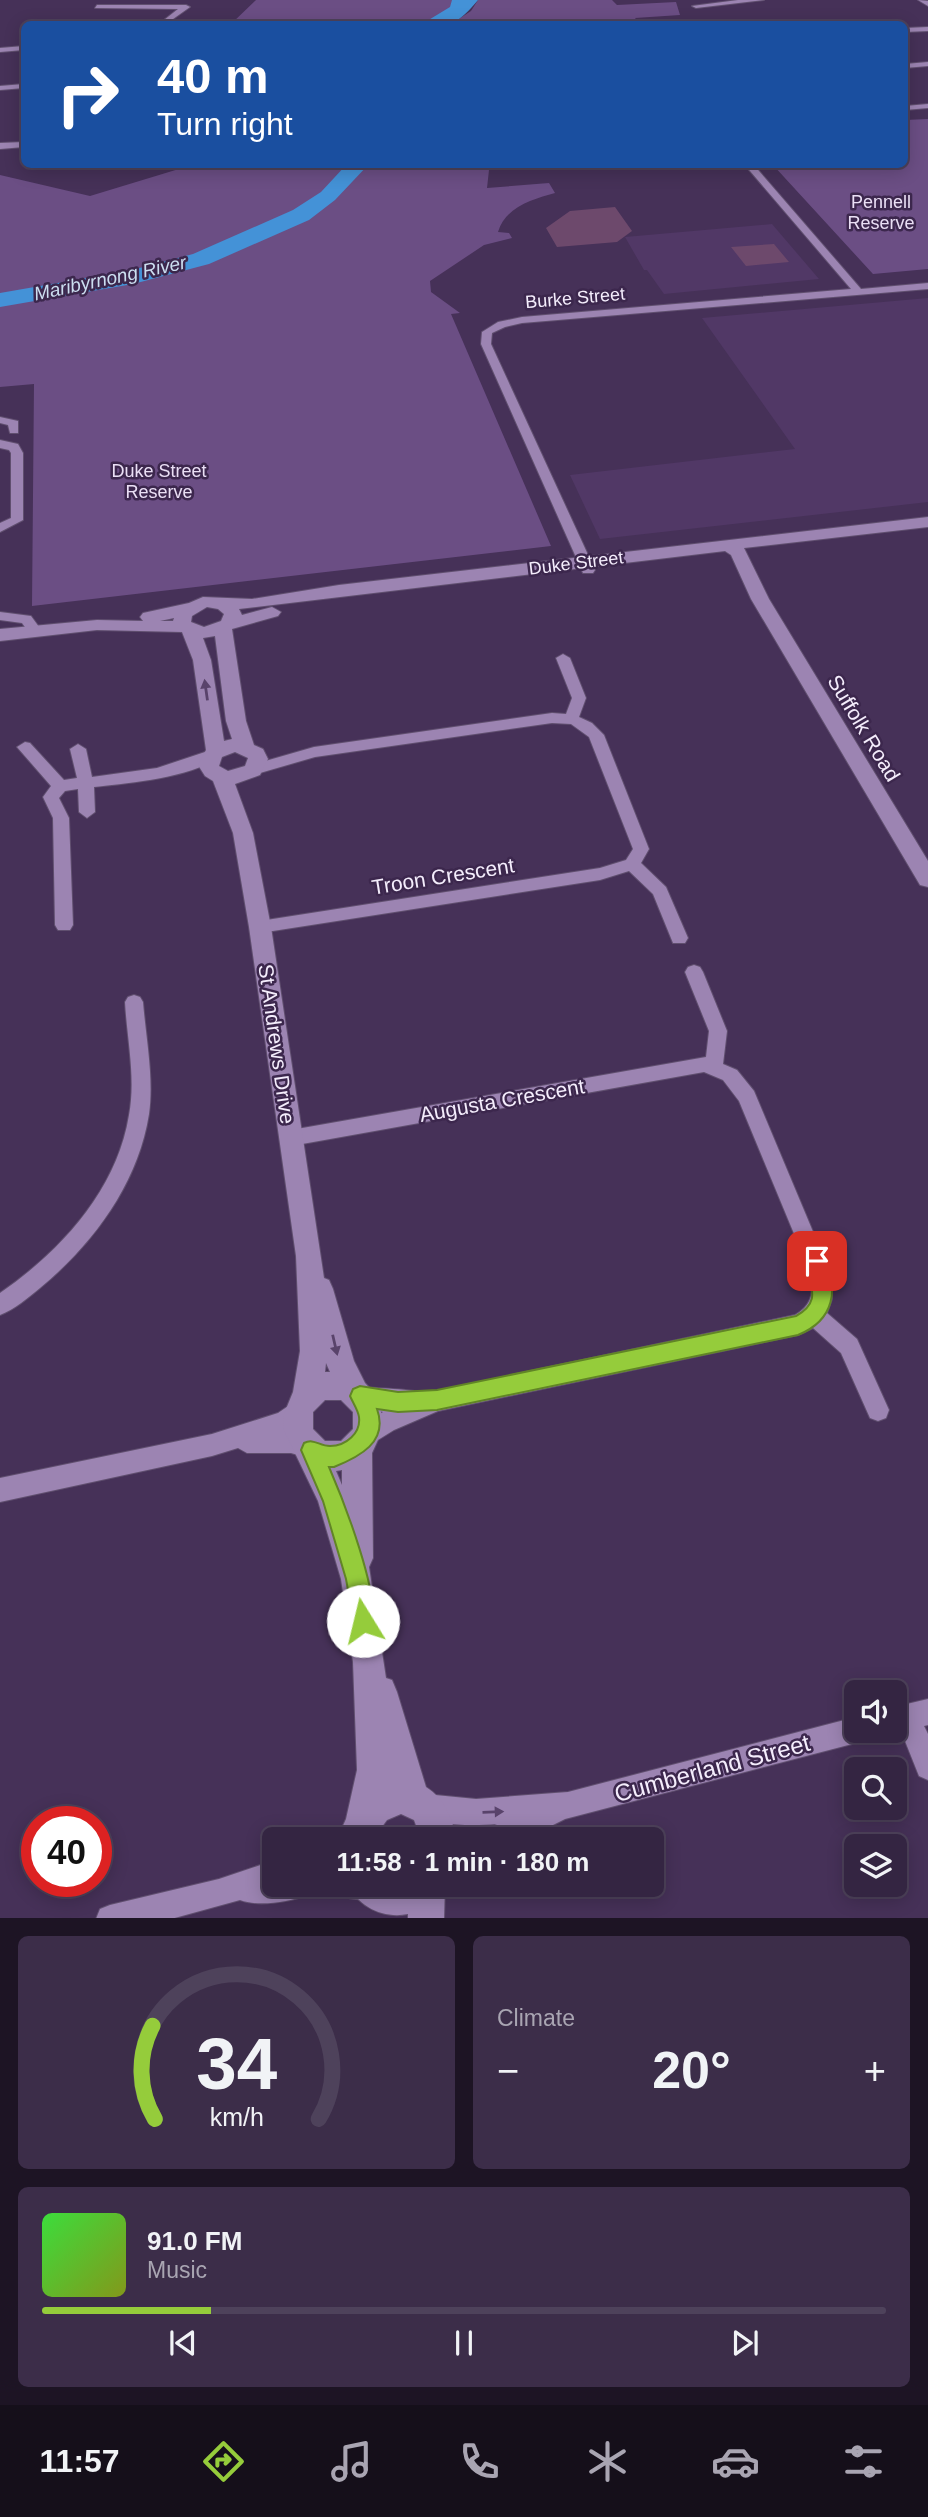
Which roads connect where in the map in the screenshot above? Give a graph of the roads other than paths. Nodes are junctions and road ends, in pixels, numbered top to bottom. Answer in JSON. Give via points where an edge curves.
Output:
{"nodes":[{"id":1,"x":194,"y":0,"type":"edge"},
{"id":2,"x":761,"y":0,"type":"edge"},
{"id":3,"x":696,"y":6,"type":"dead end"},
{"id":4,"x":97,"y":7,"type":"dead end"},
{"id":5,"x":185,"y":7,"type":"junction"},
{"id":6,"x":166,"y":21,"type":"edge"},
{"id":7,"x":928,"y":29,"type":"edge"},
{"id":8,"x":908,"y":30,"type":"edge"},
{"id":9,"x":21,"y":48,"type":"edge"},
{"id":10,"x":0,"y":50,"type":"edge"},
{"id":11,"x":928,"y":64,"type":"edge"},
{"id":12,"x":908,"y":66,"type":"edge"},
{"id":13,"x":21,"y":86,"type":"edge"},
{"id":14,"x":0,"y":88,"type":"edge"},
{"id":15,"x":21,"y":94,"type":"edge"},
{"id":16,"x":0,"y":95,"type":"edge"},
{"id":17,"x":928,"y":106,"type":"edge"},
{"id":18,"x":908,"y":108,"type":"edge"},
{"id":19,"x":21,"y":145,"type":"edge"},
{"id":20,"x":0,"y":146,"type":"edge"},
{"id":21,"x":751,"y":168,"type":"edge"},
{"id":22,"x":928,"y":286,"type":"edge"},
{"id":23,"x":859,"y":292,"type":"junction"},
{"id":24,"x":0,"y":419,"type":"edge"},
{"id":25,"x":14,"y":431,"type":"dead end"},
{"id":26,"x":0,"y":444,"type":"edge"},
{"id":27,"x":928,"y":522,"type":"edge"},
{"id":28,"x":0,"y":528,"type":"edge"},
{"id":29,"x":928,"y":531,"type":"edge"},
{"id":30,"x":731,"y":550,"type":"junction"},
{"id":31,"x":586,"y":566,"type":"junction"},
{"id":32,"x":223,"y":604,"type":"junction"},
{"id":33,"x":188,"y":608,"type":"junction"},
{"id":34,"x":0,"y":615,"type":"edge"},
{"id":35,"x":225,"y":626,"type":"junction"},
{"id":36,"x":189,"y":629,"type":"junction"},
{"id":37,"x":35,"y":631,"type":"junction"},
{"id":38,"x":0,"y":635,"type":"edge"},
{"id":39,"x":563,"y":658,"type":"dead end"},
{"id":40,"x":571,"y":719,"type":"junction"},
{"id":41,"x":25,"y":747,"type":"dead end"},
{"id":42,"x":248,"y":748,"type":"junction"},
{"id":43,"x":78,"y":749,"type":"dead end"},
{"id":44,"x":314,"y":752,"type":"junction"},
{"id":45,"x":216,"y":764,"type":"junction"},
{"id":46,"x":249,"y":773,"type":"junction"},
{"id":47,"x":86,"y":782,"type":"junction"},
{"id":48,"x":60,"y":786,"type":"junction"},
{"id":49,"x":87,"y":813,"type":"dead end"},
{"id":50,"x":243,"y":834,"type":"junction"},
{"id":51,"x":632,"y":864,"type":"junction"},
{"id":52,"x":928,"y":879,"type":"edge"},
{"id":53,"x":64,"y":925,"type":"dead end"},
{"id":54,"x":260,"y":927,"type":"junction"},
{"id":55,"x":680,"y":938,"type":"dead end"},
{"id":56,"x":694,"y":972,"type":"dead end"},
{"id":57,"x":134,"y":1002,"type":"dead end"},
{"id":58,"x":713,"y":1068,"type":"junction"},
{"id":59,"x":291,"y":1138,"type":"junction"},
{"id":60,"x":309,"y":1256,"type":"junction"},
{"id":61,"x":0,"y":1305,"type":"edge"},
{"id":62,"x":814,"y":1315,"type":"junction"},
{"id":63,"x":357,"y":1394,"type":"junction"},
{"id":64,"x":437,"y":1400,"type":"junction"},
{"id":65,"x":303,"y":1404,"type":"junction"},
{"id":66,"x":878,"y":1410,"type":"dead end"},
{"id":67,"x":361,"y":1442,"type":"junction"},
{"id":68,"x":212,"y":1445,"type":"junction"},
{"id":69,"x":309,"y":1449,"type":"junction"},
{"id":70,"x":0,"y":1490,"type":"edge"},
{"id":71,"x":357,"y":1579,"type":"junction"},
{"id":72,"x":369,"y":1662,"type":"junction"},
{"id":73,"x":910,"y":1716,"type":"edge"},
{"id":74,"x":844,"y":1733,"type":"edge"},
{"id":75,"x":928,"y":1767,"type":"edge"},
{"id":76,"x":419,"y":1803,"type":"junction"},
{"id":77,"x":568,"y":1805,"type":"junction"},
{"id":78,"x":356,"y":1827,"type":"edge"},
{"id":79,"x":357,"y":1827,"type":"edge"},
{"id":80,"x":435,"y":1827,"type":"edge"},
{"id":81,"x":521,"y":1827,"type":"edge"},
{"id":82,"x":262,"y":1878,"type":"edge"},
{"id":83,"x":262,"y":1889,"type":"edge"},
{"id":84,"x":219,"y":1893,"type":"junction"},
{"id":85,"x":426,"y":1897,"type":"edge"},
{"id":86,"x":114,"y":1918,"type":"edge"},
{"id":87,"x":426,"y":1918,"type":"edge"}],
"edges":[{"from":1,"to":5,"type":"street"},
{"from":2,"to":3,"type":"street"},
{"from":4,"to":5,"type":"street"},
{"from":5,"to":6,"type":"street"},
{"from":7,"to":8,"type":"street"},
{"from":9,"to":10,"type":"street"},
{"from":11,"to":12,"type":"street"},
{"from":13,"to":14,"type":"street"},
{"from":15,"to":16,"type":"street"},
{"from":17,"to":18,"type":"street"},
{"from":19,"to":20,"type":"street"},
{"from":21,"to":23,"type":"street"},
{"from":22,"to":23,"type":"street","name":"Burke Street"},
{"from":23,"to":31,"type":"street","name":"Burke Street","via":[[522,320],[487,332],[486,344]]},
{"from":24,"to":25,"type":"street","via":[[14,423]]},
{"from":26,"to":28,"type":"street","via":[[14,447],[17,453],[17,520]]},
{"from":27,"to":30,"type":"street","name":"Duke Street"},
{"from":29,"to":30,"type":"street","name":"Duke Street"},
{"from":30,"to":31,"type":"street","name":"Duke Street"},
{"from":30,"to":52,"type":"street","name":"Suffolk Road","via":[[734,569],[760,599]]},
{"from":31,"to":32,"type":"street","name":"Duke Street"},
{"from":31,"to":35,"type":"street","name":"Duke Street","via":[[317,603]]},
{"from":32,"to":33,"type":"street","via":[[203,602]]},
{"from":32,"to":35,"type":"street","via":[[233,614]]},
{"from":33,"to":36,"type":"street","via":[[181,618]]},
{"from":33,"to":37,"type":"street","via":[[159,617],[108,618]]},
{"from":34,"to":37,"type":"street","via":[[26,619]]},
{"from":35,"to":36,"type":"street","via":[[207,632]]},
{"from":35,"to":42,"type":"street","via":[[236,721]]},
{"from":36,"to":37,"type":"street","via":[[97,625]]},
{"from":45,"to":36,"type":"street","name":"St Andrews Drive","one_way":true,"via":[[202,660]]},
{"from":37,"to":38,"type":"street"},
{"from":39,"to":40,"type":"street","via":[[579,698]]},
{"from":40,"to":44,"type":"street"},
{"from":40,"to":51,"type":"street","via":[[596,735],[640,840],[641,849]]},
{"from":41,"to":48,"type":"street"},
{"from":42,"to":44,"type":"street"},
{"from":42,"to":45,"type":"street","via":[[230,746]]},
{"from":42,"to":46,"type":"street","name":"St Andrews Drive","via":[[258,759]]},
{"from":43,"to":47,"type":"street"},
{"from":44,"to":46,"type":"street"},
{"from":45,"to":46,"type":"street"},
{"from":45,"to":47,"type":"street"},
{"from":45,"to":50,"type":"street","name":"St Andrews Drive"},
{"from":46,"to":50,"type":"street","name":"St Andrews Drive"},
{"from":47,"to":48,"type":"street"},
{"from":47,"to":49,"type":"street"},
{"from":48,"to":53,"type":"street","via":[[51,797],[61,818]]},
{"from":50,"to":54,"type":"street","name":"St Andrews Drive"},
{"from":51,"to":54,"type":"street","name":"Troon Crescent","via":[[600,874]]},
{"from":51,"to":55,"type":"street","via":[[660,891]]},
{"from":54,"to":59,"type":"street","name":"St Andrews Drive"},
{"from":56,"to":58,"type":"street","via":[[718,1031]]},
{"from":57,"to":61,"type":"street","via":[[139,1114],[113,1190],[54,1264]]},
{"from":58,"to":59,"type":"street","name":"Augusta Crescent","via":[[705,1064]]},
{"from":58,"to":62,"type":"street","via":[[730,1075],[747,1097],[817,1261],[824,1292]]},
{"from":59,"to":60,"type":"street","name":"St Andrews Drive"},
{"from":60,"to":63,"type":"street","name":"St Andrews Drive","one_way":true,"via":[[341,1365]]},
{"from":60,"to":65,"type":"street","name":"St Andrews Drive","via":[[314,1351]]},
{"from":62,"to":64,"type":"street","via":[[784,1329]]},
{"from":62,"to":66,"type":"street","via":[[849,1346]]},
{"from":63,"to":64,"type":"street","via":[[398,1402]]},
{"from":63,"to":65,"type":"street","via":[[326,1387]]},
{"from":63,"to":67,"type":"street","via":[[369,1413]]},
{"from":64,"to":67,"type":"street","via":[[386,1422]]},
{"from":65,"to":68,"type":"street","via":[[284,1422]]},
{"from":65,"to":69,"type":"street","via":[[298,1432]]},
{"from":67,"to":69,"type":"street","via":[[334,1457]]},
{"from":67,"to":71,"type":"street"},
{"from":68,"to":69,"type":"street","via":[[278,1441]]},
{"from":68,"to":70,"type":"street"},
{"from":69,"to":71,"type":"street","via":[[333,1500]]},
{"from":71,"to":72,"type":"street"},
{"from":72,"to":76,"type":"street"},
{"from":72,"to":78,"type":"street","via":[[374,1770]]},
{"from":73,"to":75,"type":"street"},
{"from":74,"to":77,"type":"street","name":"Cumberland Street"},
{"from":76,"to":77,"type":"street","name":"Cumberland Street","one_way":true,"via":[[476,1812]]},
{"from":76,"to":79,"type":"street","via":[[399,1796],[385,1799]]},
{"from":76,"to":80,"type":"street"},
{"from":77,"to":81,"type":"street","name":"Cumberland Street"},
{"from":82,"to":84,"type":"street"},
{"from":83,"to":84,"type":"street"},
{"from":84,"to":86,"type":"street"},
{"from":85,"to":87,"type":"street"}]}
